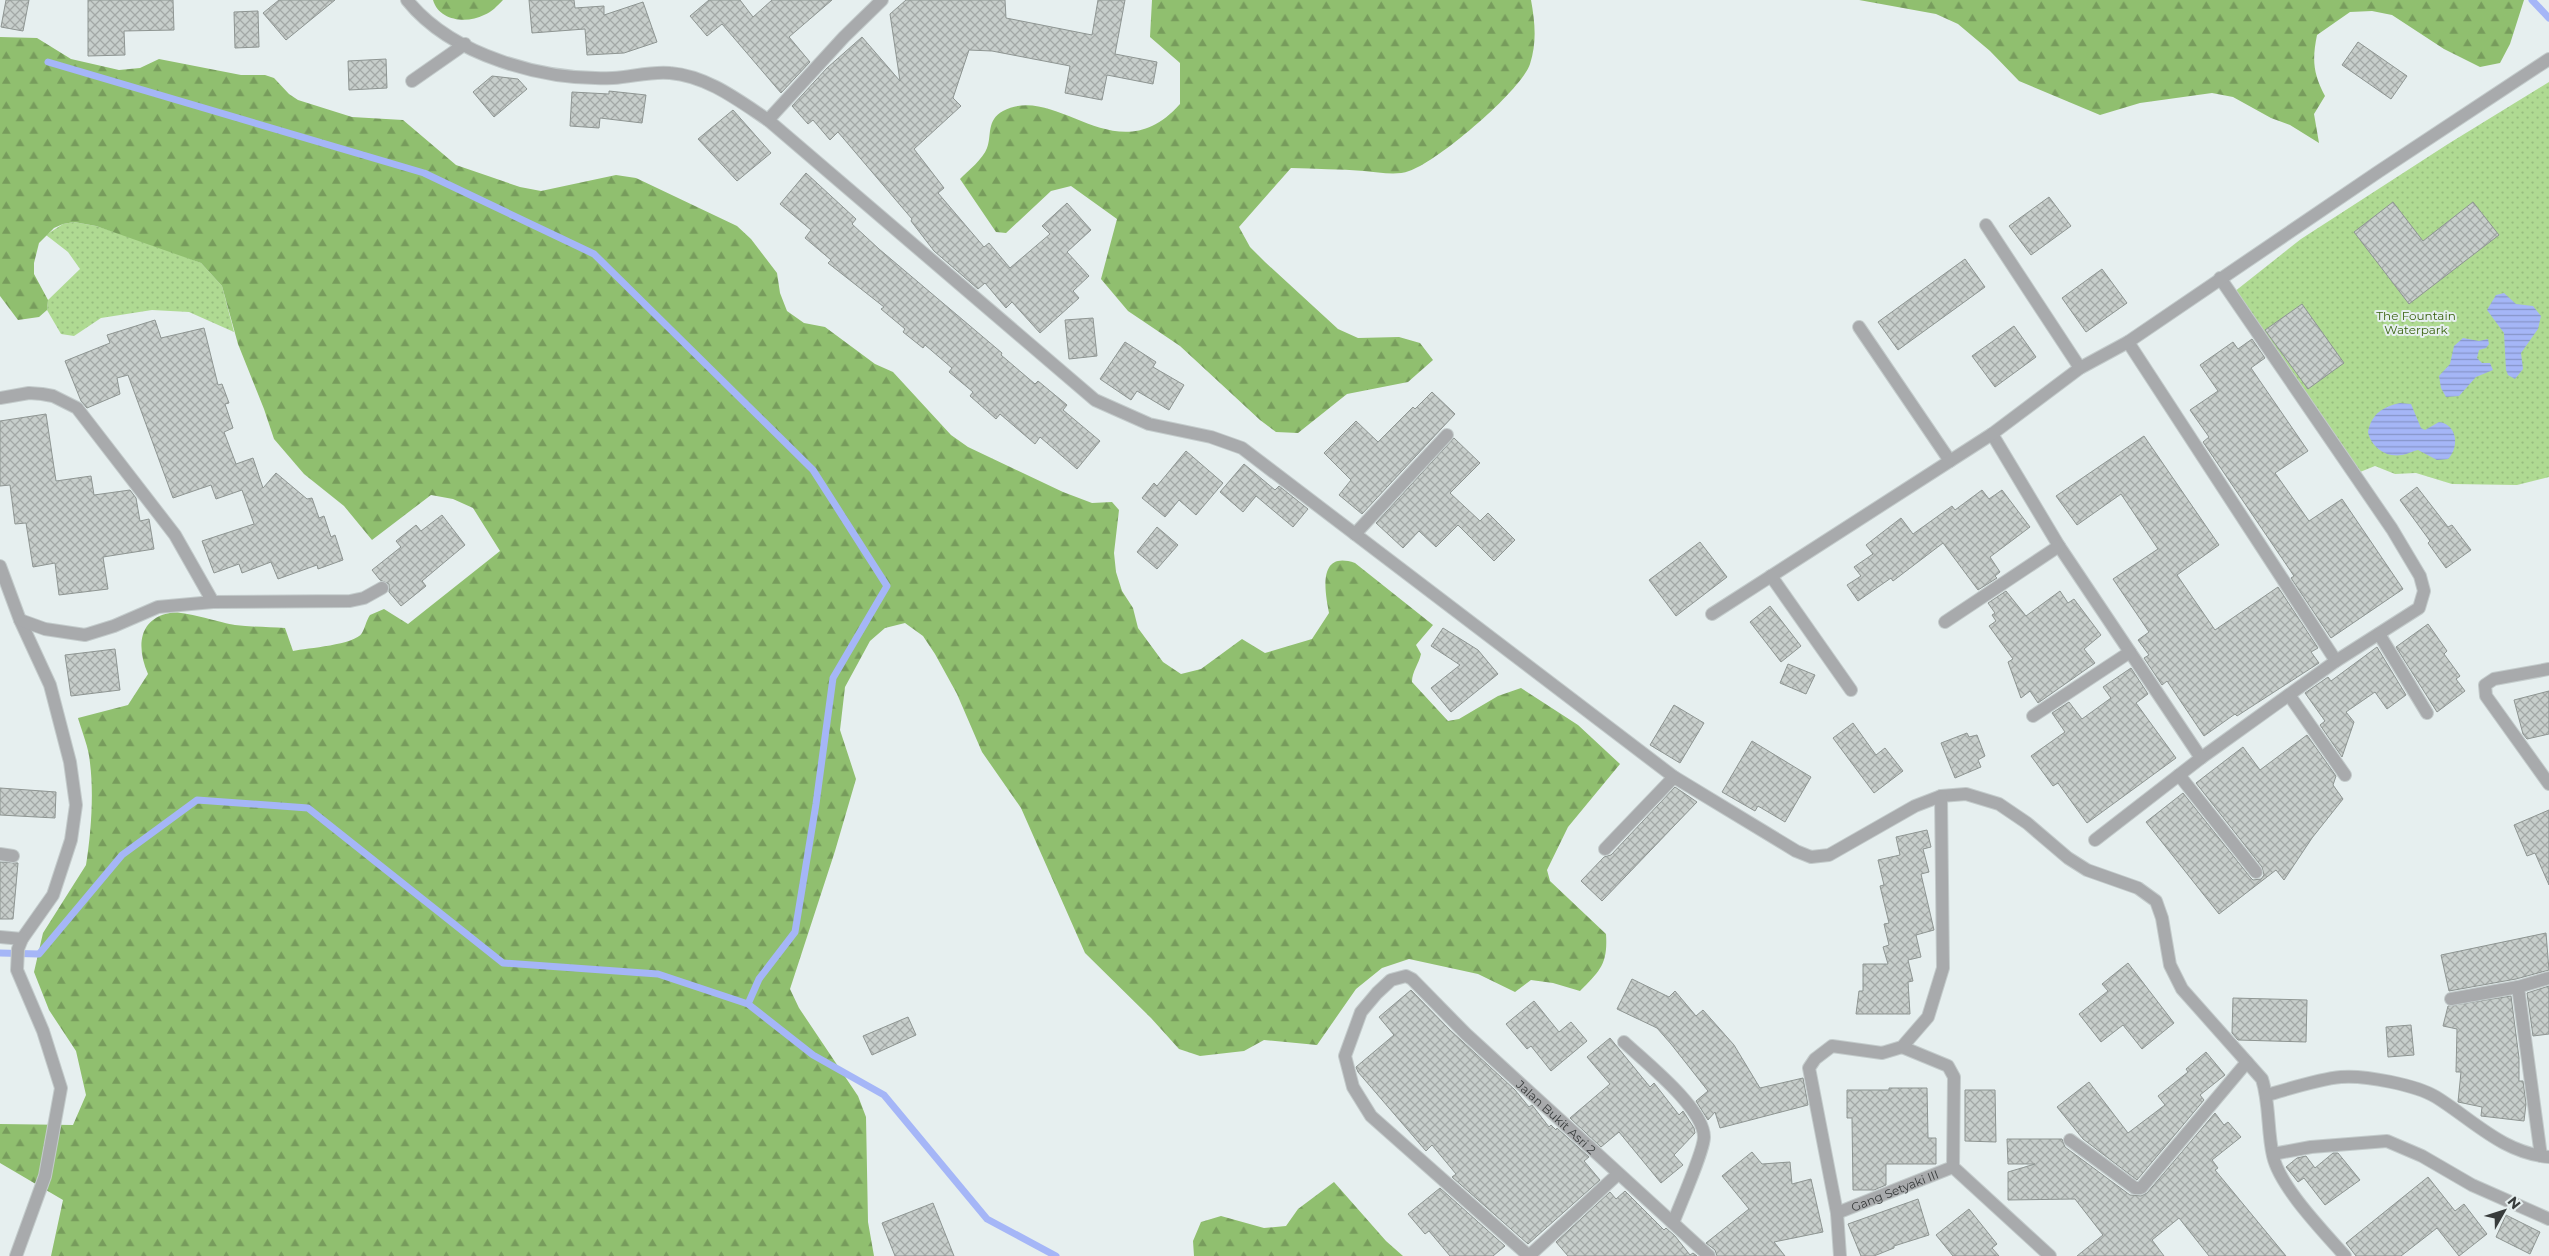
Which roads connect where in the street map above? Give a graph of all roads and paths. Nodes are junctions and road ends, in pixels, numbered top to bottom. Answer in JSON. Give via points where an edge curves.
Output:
{"nodes":[{"id":1,"x":407,"y":0,"type":"edge"},
{"id":2,"x":882,"y":0,"type":"edge"},
{"id":3,"x":465,"y":44,"type":"junction"},
{"id":4,"x":2543,"y":62,"type":"edge"},
{"id":5,"x":412,"y":81,"type":"dead end"},
{"id":6,"x":768,"y":120,"type":"junction"},
{"id":7,"x":1986,"y":225,"type":"dead end"},
{"id":8,"x":2220,"y":278,"type":"junction"},
{"id":9,"x":1859,"y":327,"type":"dead end"},
{"id":10,"x":2128,"y":342,"type":"junction"},
{"id":11,"x":2080,"y":368,"type":"junction"},
{"id":12,"x":0,"y":398,"type":"edge"},
{"id":13,"x":1992,"y":434,"type":"junction"},
{"id":14,"x":1448,"y":435,"type":"dead end"},
{"id":15,"x":1950,"y":461,"type":"junction"},
{"id":16,"x":1355,"y":534,"type":"junction"},
{"id":17,"x":2059,"y":546,"type":"junction"},
{"id":18,"x":0,"y":566,"type":"edge"},
{"id":19,"x":1771,"y":576,"type":"junction"},
{"id":20,"x":382,"y":588,"type":"dead end"},
{"id":21,"x":213,"y":602,"type":"junction"},
{"id":22,"x":1712,"y":614,"type":"dead end"},
{"id":23,"x":20,"y":620,"type":"junction"},
{"id":24,"x":1945,"y":622,"type":"dead end"},
{"id":25,"x":2379,"y":634,"type":"junction"},
{"id":26,"x":2130,"y":652,"type":"junction"},
{"id":27,"x":2336,"y":662,"type":"junction"},
{"id":28,"x":2549,"y":669,"type":"edge"},
{"id":29,"x":1851,"y":690,"type":"dead end"},
{"id":30,"x":2289,"y":695,"type":"junction"},
{"id":31,"x":2427,"y":713,"type":"dead end"},
{"id":32,"x":2033,"y":716,"type":"dead end"},
{"id":33,"x":2201,"y":758,"type":"junction"},
{"id":34,"x":2179,"y":776,"type":"junction"},
{"id":35,"x":2345,"y":776,"type":"dead end"},
{"id":36,"x":1674,"y":777,"type":"junction"},
{"id":37,"x":2549,"y":784,"type":"edge"},
{"id":38,"x":1941,"y":796,"type":"junction"},
{"id":39,"x":2095,"y":840,"type":"dead end"},
{"id":40,"x":1605,"y":849,"type":"dead end"},
{"id":41,"x":2256,"y":872,"type":"dead end"},
{"id":42,"x":0,"y":937,"type":"edge"},
{"id":43,"x":20,"y":944,"type":"junction"},
{"id":44,"x":2549,"y":978,"type":"edge"},
{"id":45,"x":2518,"y":986,"type":"junction"},
{"id":46,"x":2452,"y":998,"type":"dead end"},
{"id":47,"x":1624,"y":1042,"type":"dead end"},
{"id":48,"x":1902,"y":1047,"type":"junction"},
{"id":49,"x":2247,"y":1062,"type":"junction"},
{"id":50,"x":2267,"y":1095,"type":"junction"},
{"id":51,"x":2070,"y":1140,"type":"dead end"},
{"id":52,"x":2273,"y":1154,"type":"junction"},
{"id":53,"x":2545,"y":1156,"type":"edge"},
{"id":54,"x":1953,"y":1167,"type":"junction"},
{"id":55,"x":1618,"y":1174,"type":"junction"},
{"id":56,"x":1838,"y":1213,"type":"junction"},
{"id":57,"x":2549,"y":1219,"type":"edge"},
{"id":58,"x":1673,"y":1223,"type":"junction"},
{"id":59,"x":16,"y":1256,"type":"edge"},
{"id":60,"x":1529,"y":1256,"type":"edge"},
{"id":61,"x":1709,"y":1256,"type":"edge"},
{"id":62,"x":1840,"y":1256,"type":"edge"},
{"id":63,"x":2050,"y":1256,"type":"edge"},
{"id":64,"x":2345,"y":1256,"type":"edge"}],
"edges":[{"from":1,"to":3,"type":"street","via":[[428,22]]},
{"from":2,"to":6,"type":"street"},
{"from":3,"to":5,"type":"street"},
{"from":3,"to":6,"type":"street","via":[[538,73],[612,78],[670,72],[698,79],[733,96]]},
{"from":4,"to":8,"type":"street"},
{"from":6,"to":16,"type":"street","via":[[1095,400],[1149,424],[1211,437],[1242,448]]},
{"from":7,"to":11,"type":"street"},
{"from":8,"to":10,"type":"street"},
{"from":8,"to":25,"type":"street","via":[[2392,529],[2420,576],[2424,592],[2419,608]]},
{"from":9,"to":15,"type":"street"},
{"from":10,"to":11,"type":"street"},
{"from":10,"to":27,"type":"street"},
{"from":11,"to":13,"type":"street"},
{"from":12,"to":21,"type":"street","via":[[29,393],[47,395],[77,408],[175,535]]},
{"from":13,"to":15,"type":"street"},
{"from":13,"to":17,"type":"street"},
{"from":14,"to":16,"type":"street"},
{"from":15,"to":19,"type":"street"},
{"from":16,"to":36,"type":"street"},
{"from":17,"to":24,"type":"street"},
{"from":17,"to":26,"type":"street"},
{"from":18,"to":23,"type":"street"},
{"from":19,"to":22,"type":"street"},
{"from":19,"to":29,"type":"street"},
{"from":20,"to":21,"type":"street","via":[[350,601]]},
{"from":21,"to":23,"type":"street","via":[[158,607],[85,635],[45,629]]},
{"from":23,"to":43,"type":"street","via":[[50,684],[70,762],[76,805],[71,840],[53,895]]},
{"from":25,"to":27,"type":"street"},
{"from":25,"to":31,"type":"street"},
{"from":26,"to":32,"type":"street"},
{"from":26,"to":33,"type":"street"},
{"from":27,"to":30,"type":"street"},
{"from":28,"to":37,"type":"street","via":[[2494,679],[2485,685],[2486,696]]},
{"from":30,"to":33,"type":"street"},
{"from":30,"to":35,"type":"street"},
{"from":33,"to":34,"type":"street"},
{"from":34,"to":39,"type":"street"},
{"from":34,"to":41,"type":"street"},
{"from":36,"to":38,"type":"street","via":[[1811,857],[1850,845],[1915,806]]},
{"from":36,"to":40,"type":"street"},
{"from":38,"to":48,"type":"street","via":[[1943,968],[1928,1017]]},
{"from":38,"to":49,"type":"street","via":[[1966,794],[1999,804],[2087,870],[2138,888],[2156,901],[2174,976]]},
{"from":42,"to":43,"type":"street"},
{"from":43,"to":59,"type":"street","via":[[17,970],[43,1031],[61,1088],[45,1176]]},
{"from":44,"to":45,"type":"street"},
{"from":45,"to":46,"type":"street"},
{"from":45,"to":53,"type":"street"},
{"from":47,"to":58,"type":"street","via":[[1679,1094],[1698,1119],[1704,1137]]},
{"from":48,"to":54,"type":"street","via":[[1948,1066],[1952,1071]]},
{"from":48,"to":56,"type":"street","via":[[1882,1053],[1832,1046],[1815,1058],[1809,1068]]},
{"from":49,"to":50,"type":"street","via":[[2262,1079]]},
{"from":49,"to":51,"type":"street","via":[[2141,1188],[2135,1188]]},
{"from":50,"to":52,"type":"street"},
{"from":50,"to":53,"type":"street","via":[[2341,1077],[2401,1083],[2435,1096],[2483,1131],[2512,1147]]},
{"from":52,"to":57,"type":"street","via":[[2387,1141],[2422,1156],[2472,1185]]},
{"from":52,"to":64,"type":"street","via":[[2284,1181]]},
{"from":54,"to":56,"type":"street","name":"Gang Setyaki III"},
{"from":54,"to":63,"type":"street"},
{"from":55,"to":58,"type":"street","name":"Jalan Bukit Asri 2"},
{"from":55,"to":60,"type":"street"},
{"from":55,"to":60,"type":"street","name":"Jalan Bukit Asri 2","via":[[1466,1034],[1412,979],[1406,976],[1391,980],[1361,1012],[1345,1056],[1353,1086],[1371,1116]]},
{"from":56,"to":62,"type":"street"},
{"from":58,"to":61,"type":"street","name":"Jalan Bukit Asri 2"}]}
